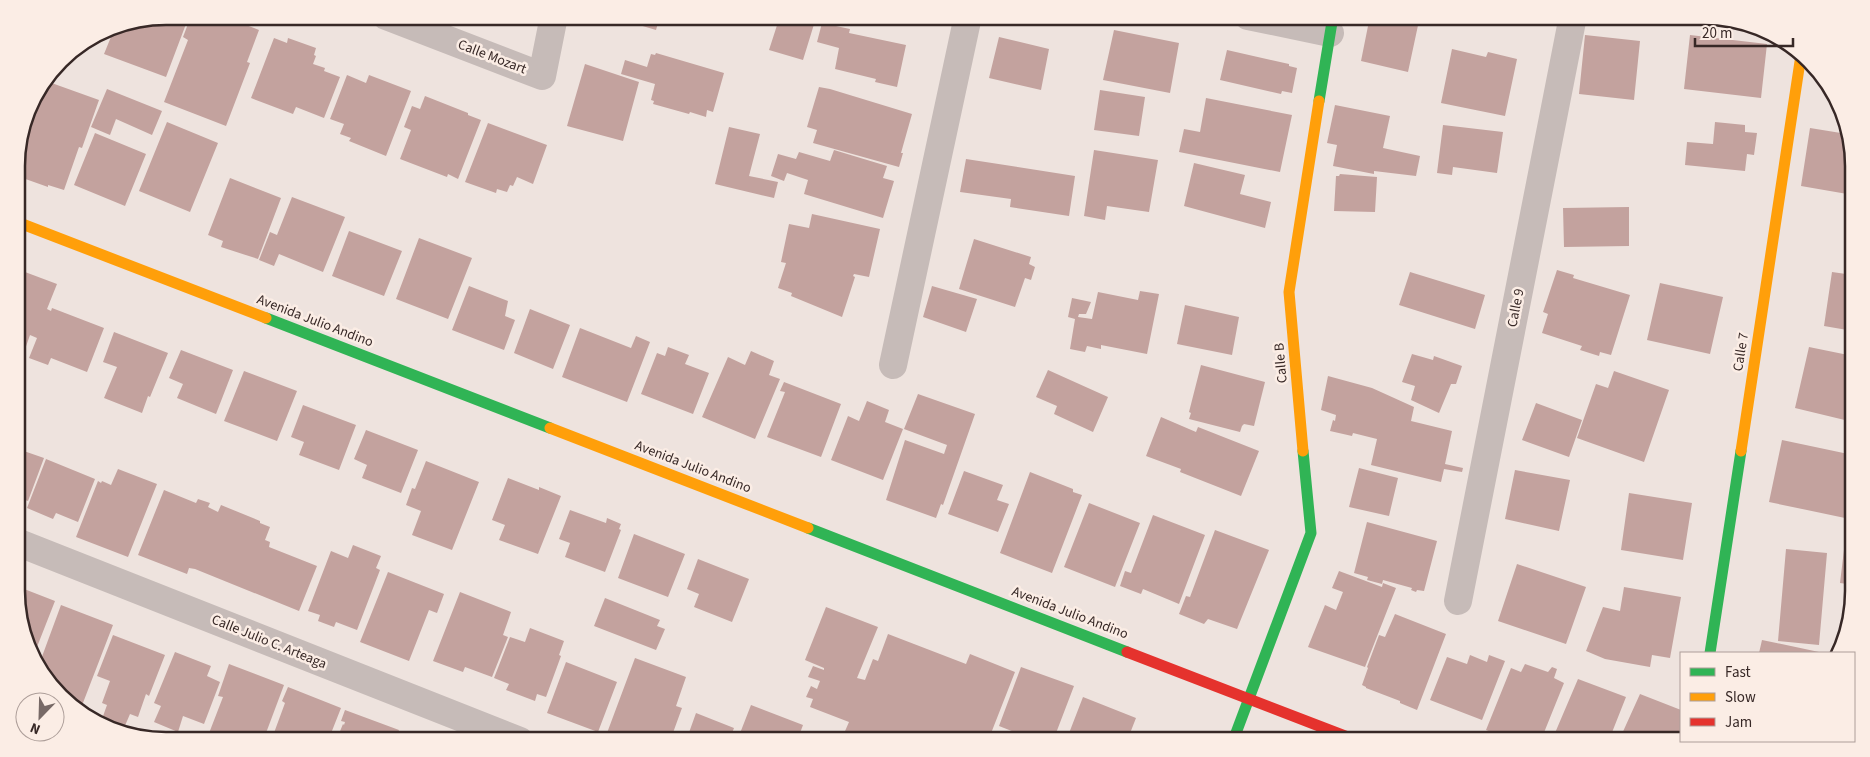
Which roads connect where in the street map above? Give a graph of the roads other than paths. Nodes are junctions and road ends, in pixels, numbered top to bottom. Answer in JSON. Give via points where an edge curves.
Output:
{"nodes":[{"id":1,"x":409,"y":25,"type":"edge"},
{"id":2,"x":552,"y":25,"type":"edge"},
{"id":3,"x":966,"y":25,"type":"edge"},
{"id":4,"x":1332,"y":25,"type":"edge"},
{"id":5,"x":1571,"y":25,"type":"edge"},
{"id":6,"x":1800,"y":62,"type":"edge"},
{"id":7,"x":25,"y":225,"type":"edge"},
{"id":8,"x":892,"y":365,"type":"dead end"},
{"id":9,"x":25,"y":545,"type":"edge"},
{"id":10,"x":1458,"y":601,"type":"dead end"},
{"id":11,"x":1710,"y":652,"type":"edge"},
{"id":12,"x":1249,"y":699,"type":"junction"},
{"id":13,"x":497,"y":732,"type":"edge"},
{"id":14,"x":1236,"y":732,"type":"edge"},
{"id":15,"x":1337,"y":732,"type":"edge"}],
"edges":[{"from":1,"to":2,"type":"street","name":"Calle Mozart","via":[[542,76]]},
{"from":3,"to":8,"type":"street"},
{"from":4,"to":12,"type":"street","name":"Calle B","via":[[1290,292],[1311,533]]},
{"from":5,"to":10,"type":"street","name":"Calle 9"},
{"from":6,"to":11,"type":"street","name":"Calle 7"},
{"from":7,"to":12,"type":"street","name":"Avenida Julio Andino"},
{"from":9,"to":13,"type":"street","name":"Calle Julio C. Arteaga"},
{"from":12,"to":14,"type":"street","name":"Calle B"},
{"from":12,"to":15,"type":"street","name":"Avenida Julio Andino"}]}
